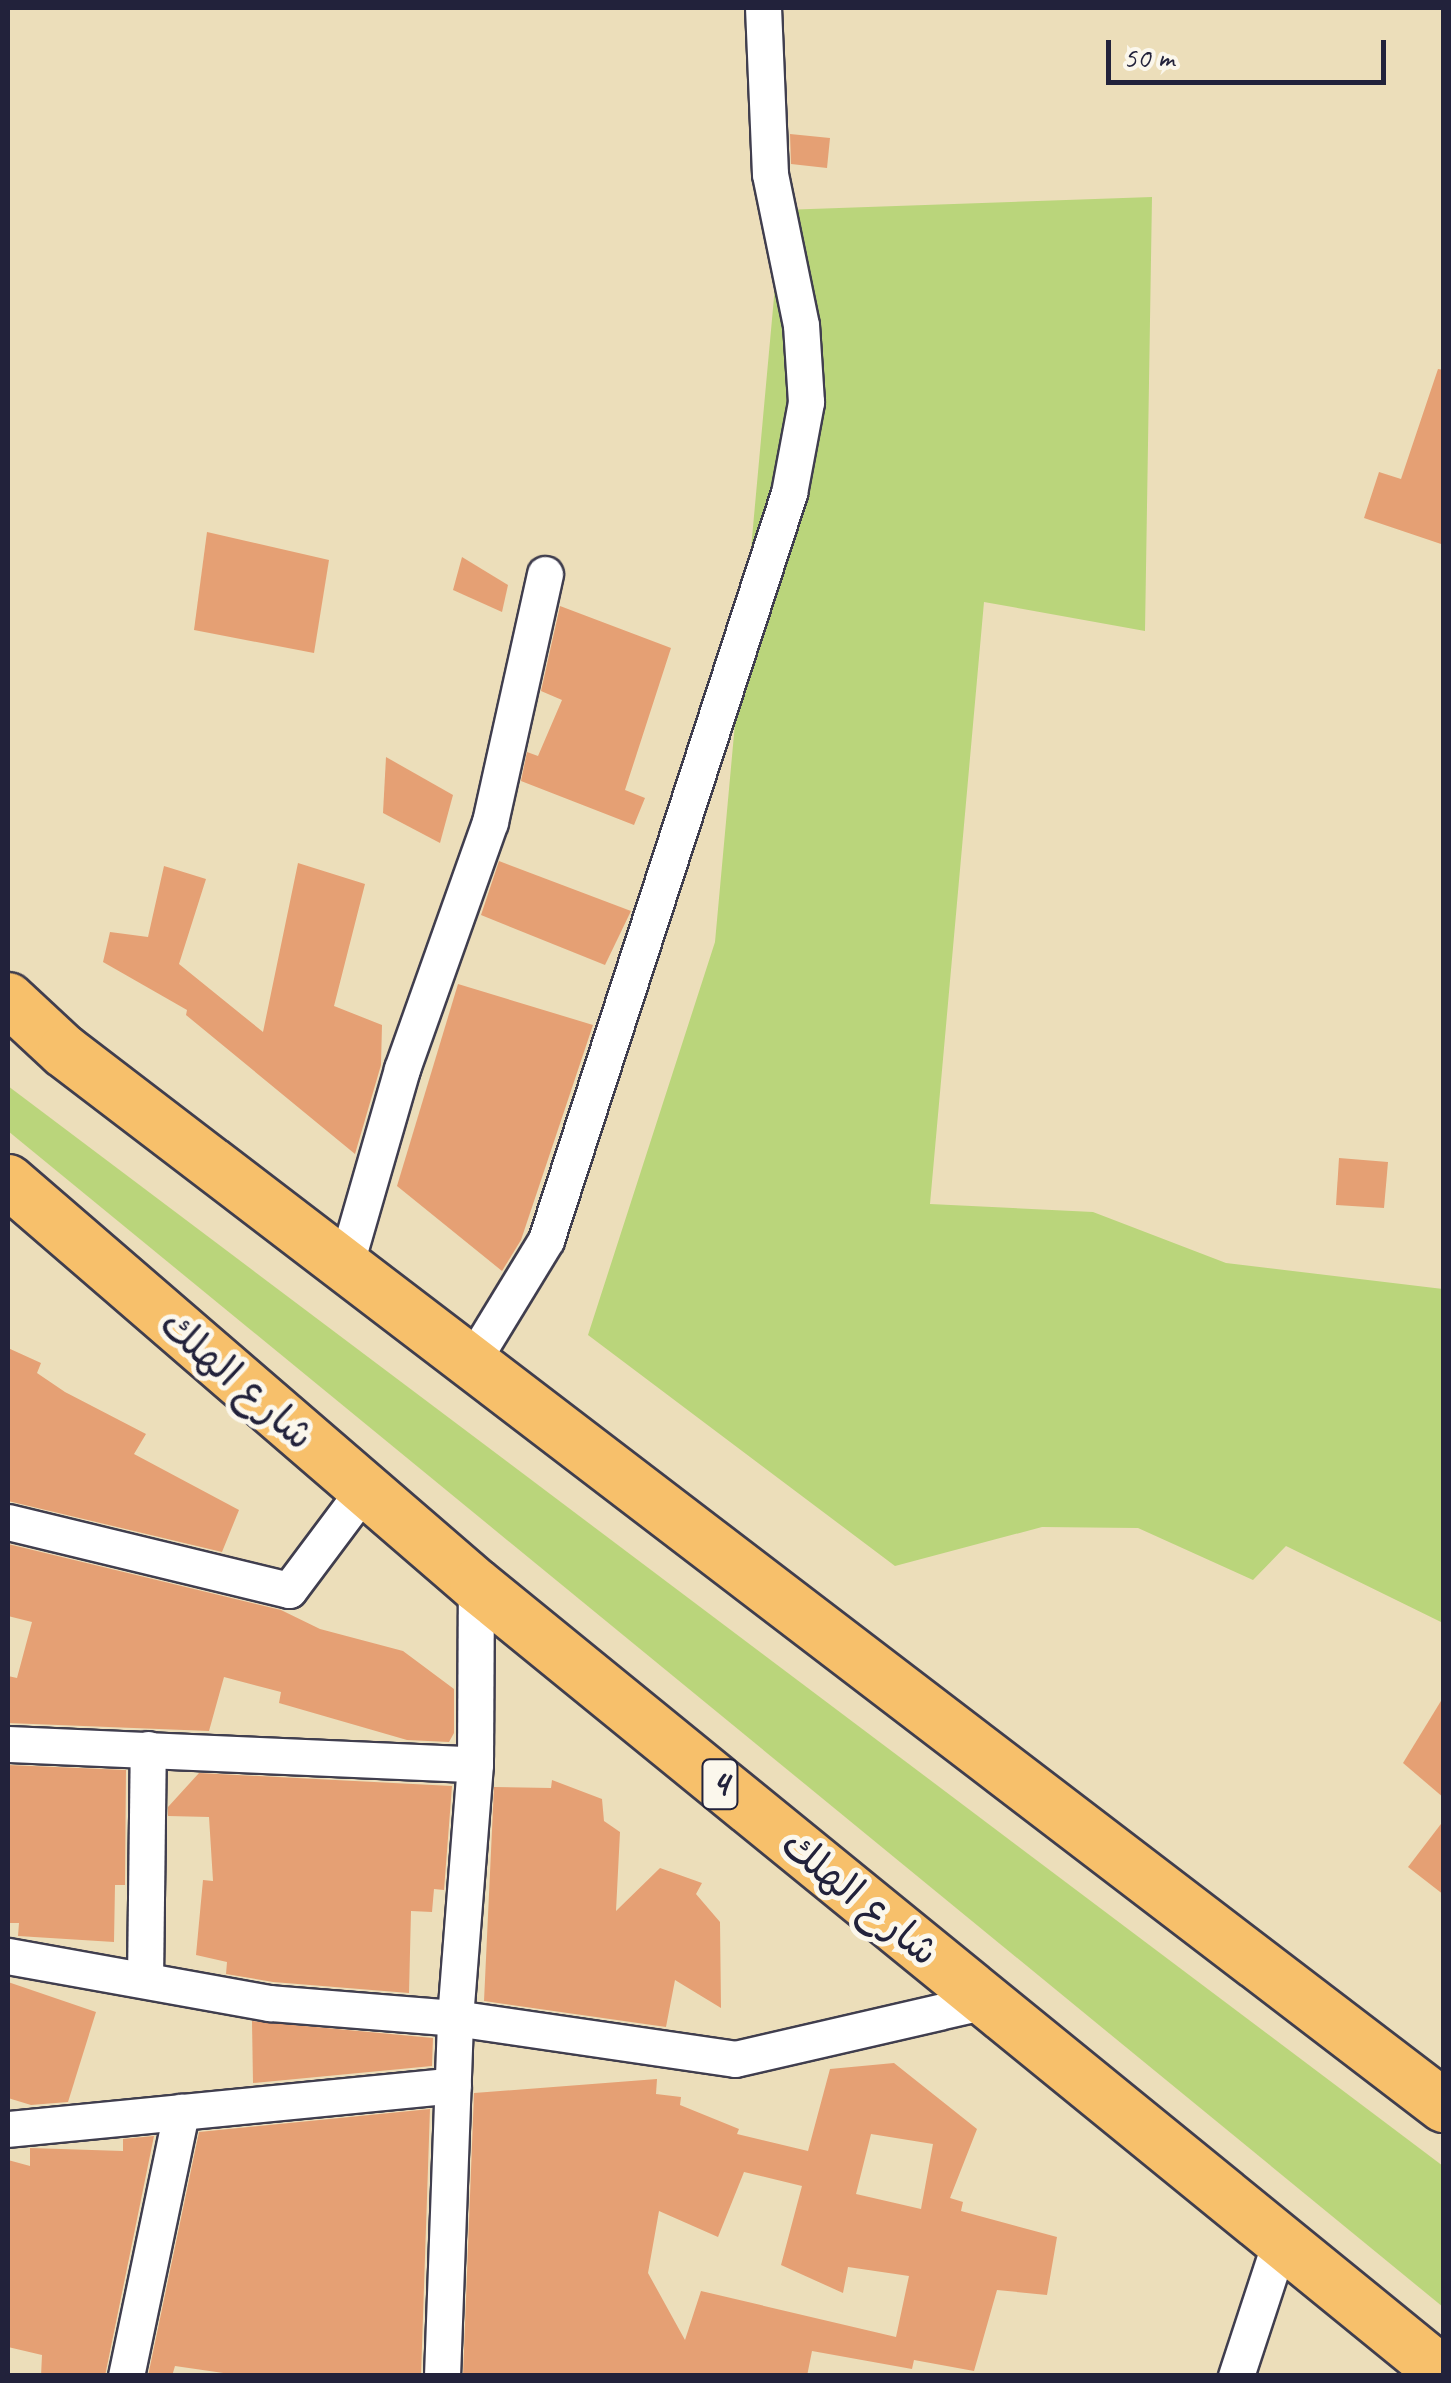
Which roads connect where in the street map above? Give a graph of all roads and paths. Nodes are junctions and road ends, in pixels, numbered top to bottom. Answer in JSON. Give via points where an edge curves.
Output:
{"nodes":[{"id":1,"x":763,"y":8,"type":"edge"},
{"id":2,"x":545,"y":574,"type":"dead end"},
{"id":3,"x":8,"y":999,"type":"edge"},
{"id":4,"x":8,"y":1181,"type":"edge"},
{"id":5,"x":346,"y":1263,"type":"junction"},
{"id":6,"x":474,"y":1358,"type":"junction"},
{"id":7,"x":363,"y":1491,"type":"junction"},
{"id":8,"x":8,"y":1522,"type":"edge"},
{"id":9,"x":476,"y":1585,"type":"junction"},
{"id":10,"x":8,"y":1744,"type":"edge"},
{"id":11,"x":148,"y":1749,"type":"junction"},
{"id":12,"x":474,"y":1764,"type":"junction"},
{"id":13,"x":8,"y":1956,"type":"edge"},
{"id":14,"x":145,"y":1980,"type":"junction"},
{"id":15,"x":986,"y":2001,"type":"junction"},
{"id":16,"x":455,"y":2018,"type":"junction"},
{"id":17,"x":452,"y":2085,"type":"junction"},
{"id":18,"x":1444,"y":2106,"type":"edge"},
{"id":19,"x":181,"y":2112,"type":"junction"},
{"id":20,"x":8,"y":2129,"type":"edge"},
{"id":21,"x":1281,"y":2239,"type":"junction"},
{"id":22,"x":1444,"y":2374,"type":"edge"},
{"id":23,"x":126,"y":2376,"type":"edge"},
{"id":24,"x":442,"y":2376,"type":"edge"},
{"id":25,"x":1236,"y":2376,"type":"edge"}],
"edges":[{"from":1,"to":6,"type":"street","via":[[770,174],[801,326],[806,402],[789,493],[546,1240]]},
{"from":2,"to":5,"type":"street","via":[[490,822],[402,1069]]},
{"from":3,"to":5,"type":"highway","via":[[64,1051]]},
{"from":4,"to":7,"type":"highway","name":"شارع الهلك","number":"4"},
{"from":5,"to":6,"type":"highway"},
{"from":6,"to":18,"type":"highway"},
{"from":7,"to":8,"type":"street","via":[[289,1590]]},
{"from":7,"to":9,"type":"highway","name":"شارع الهلك","number":"4"},
{"from":9,"to":12,"type":"street"},
{"from":9,"to":15,"type":"highway","name":"شارع الهلك","number":"4"},
{"from":10,"to":11,"type":"street"},
{"from":11,"to":12,"type":"street"},
{"from":11,"to":14,"type":"street"},
{"from":12,"to":16,"type":"street"},
{"from":13,"to":14,"type":"street"},
{"from":14,"to":16,"type":"street","via":[[270,2003]]},
{"from":15,"to":16,"type":"street","via":[[735,2059]]},
{"from":15,"to":21,"type":"highway","name":"شارع الهلك","number":"4"},
{"from":16,"to":17,"type":"street"},
{"from":17,"to":19,"type":"street"},
{"from":17,"to":24,"type":"street"},
{"from":19,"to":20,"type":"street"},
{"from":19,"to":23,"type":"street"},
{"from":21,"to":22,"type":"highway","name":"شارع الهلك","number":"4"},
{"from":21,"to":25,"type":"street"}]}
